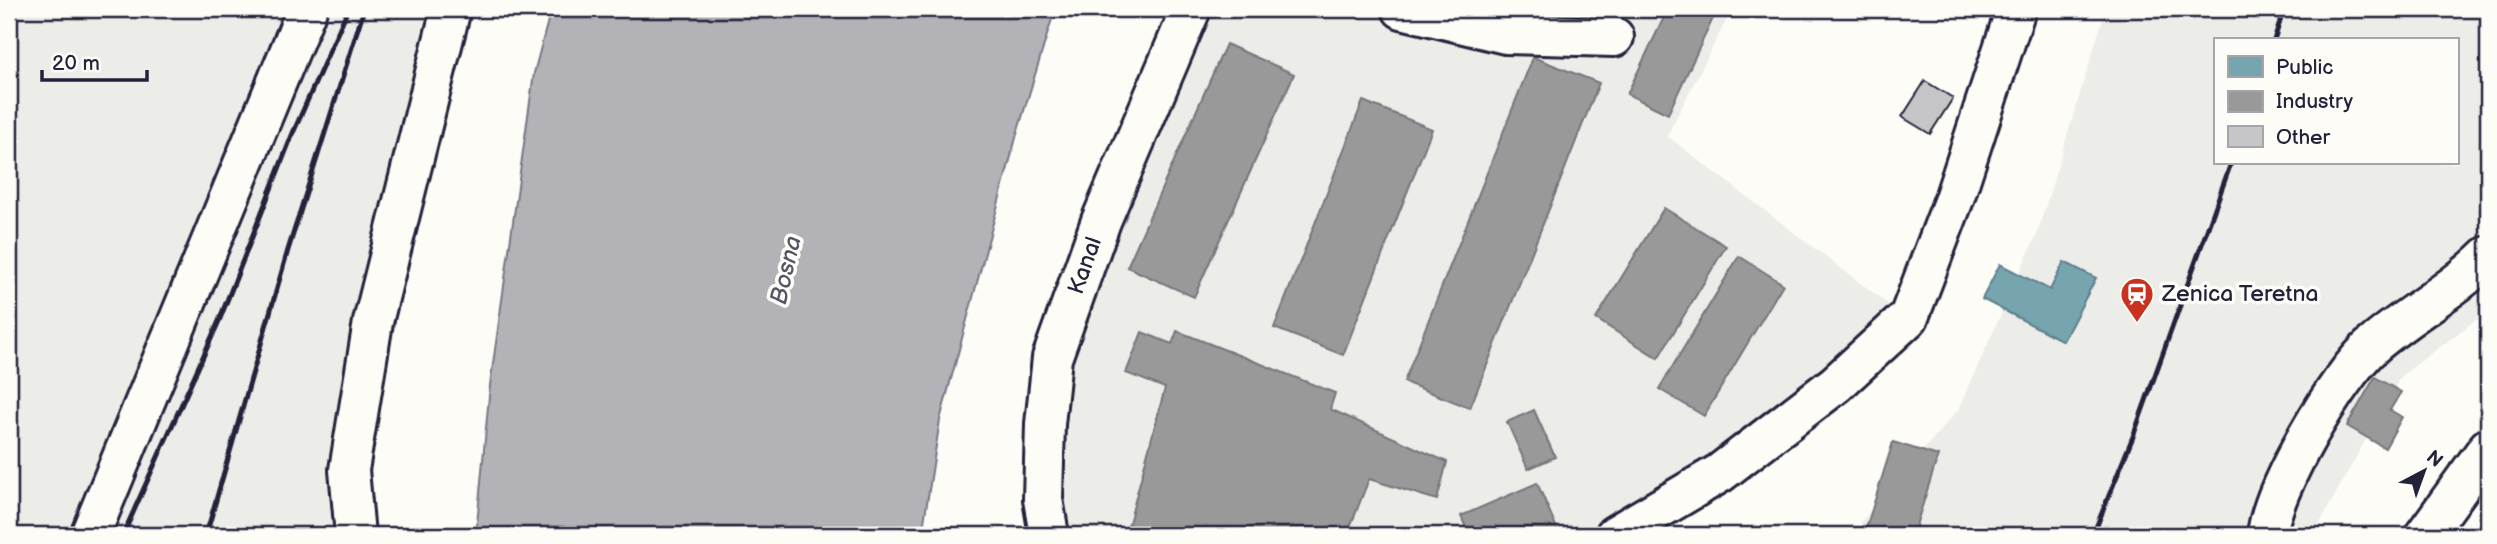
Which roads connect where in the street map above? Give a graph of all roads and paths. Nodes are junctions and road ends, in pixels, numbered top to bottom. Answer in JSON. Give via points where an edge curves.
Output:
{"nodes":[{"id":1,"x":307,"y":9,"type":"edge"},
{"id":2,"x":451,"y":9,"type":"edge"},
{"id":3,"x":1191,"y":9,"type":"edge"},
{"id":4,"x":1402,"y":9,"type":"edge"},
{"id":5,"x":2017,"y":9,"type":"edge"},
{"id":6,"x":1614,"y":37,"type":"dead end"},
{"id":7,"x":2488,"y":256,"type":"edge"},
{"id":8,"x":2488,"y":448,"type":"edge"},
{"id":9,"x":90,"y":535,"type":"edge"},
{"id":10,"x":355,"y":535,"type":"edge"},
{"id":11,"x":1049,"y":535,"type":"edge"},
{"id":12,"x":1615,"y":535,"type":"edge"},
{"id":13,"x":2267,"y":535,"type":"edge"},
{"id":14,"x":2425,"y":535,"type":"edge"}],
"edges":[{"from":1,"to":9,"type":"street"},
{"from":2,"to":10,"type":"street","via":[[373,322],[349,470]]},
{"from":3,"to":11,"type":"street","name":"Kanal","via":[[1101,221],[1052,358],[1043,499]]},
{"from":4,"to":6,"type":"street","via":[[1506,34]]},
{"from":5,"to":12,"type":"street","via":[[1909,317],[1836,384],[1720,473]]},
{"from":7,"to":13,"type":"street","via":[[2372,346],[2338,385],[2308,434],[2279,496]]},
{"from":8,"to":14,"type":"street"}]}
